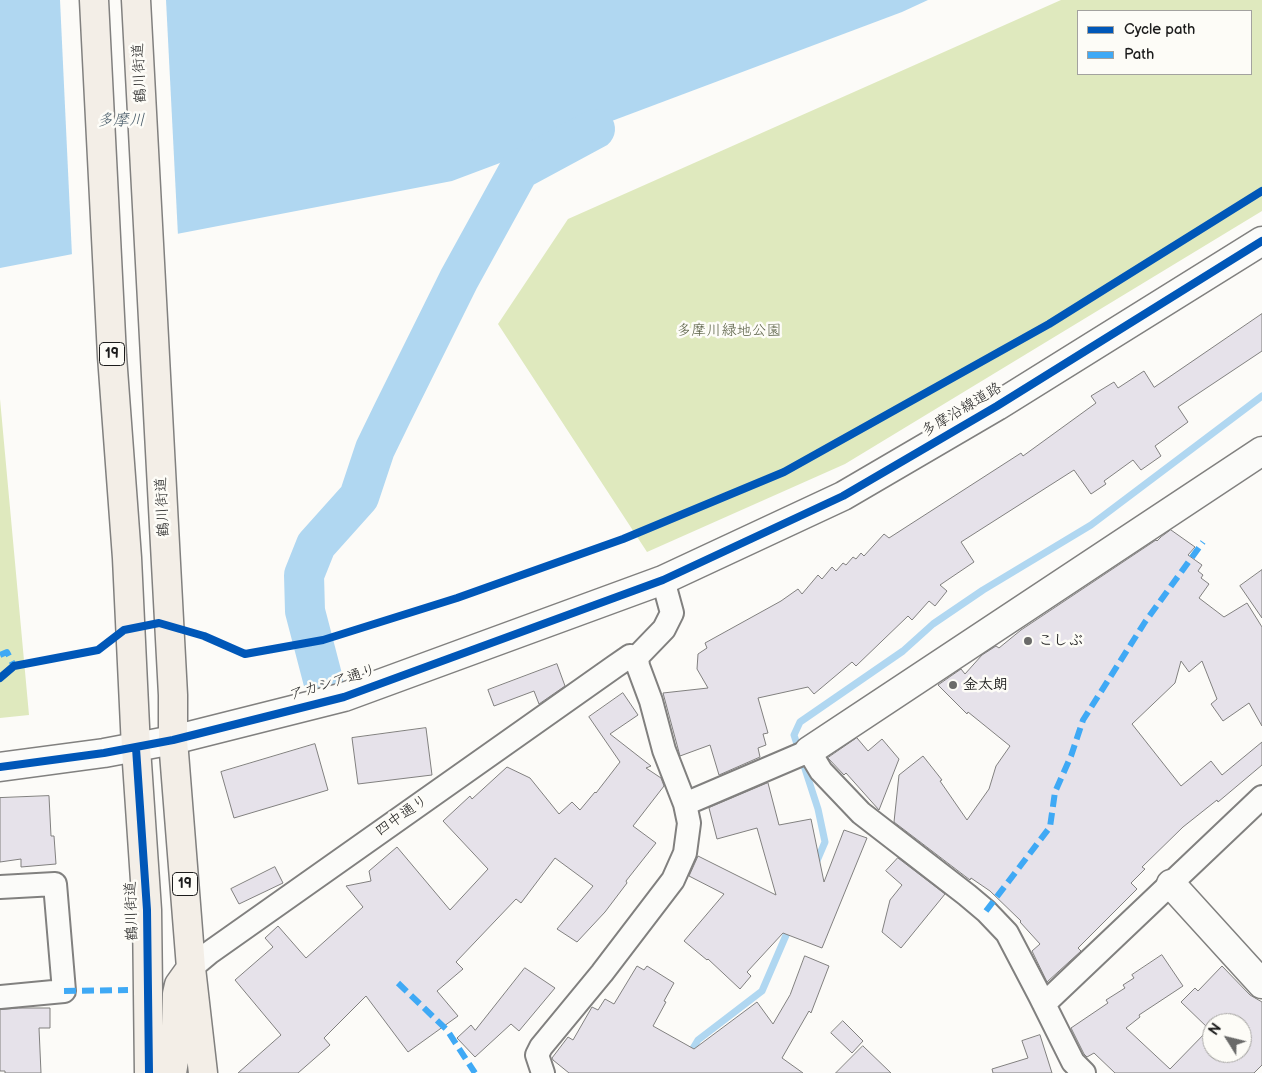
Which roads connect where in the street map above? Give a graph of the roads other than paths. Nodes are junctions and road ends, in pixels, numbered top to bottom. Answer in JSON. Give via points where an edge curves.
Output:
{"nodes":[{"id":1,"x":94,"y":0,"type":"edge"},
{"id":2,"x":136,"y":0,"type":"edge"},
{"id":3,"x":1262,"y":241,"type":"edge"},
{"id":4,"x":1262,"y":451,"type":"edge"},
{"id":5,"x":663,"y":580,"type":"junction"},
{"id":6,"x":642,"y":651,"type":"junction"},
{"id":7,"x":173,"y":740,"type":"junction"},
{"id":8,"x":136,"y":748,"type":"junction"},
{"id":9,"x":804,"y":754,"type":"junction"},
{"id":10,"x":0,"y":767,"type":"edge"},
{"id":11,"x":1262,"y":797,"type":"edge"},
{"id":12,"x":685,"y":804,"type":"junction"},
{"id":13,"x":1171,"y":884,"type":"junction"},
{"id":14,"x":0,"y":887,"type":"edge"},
{"id":15,"x":191,"y":968,"type":"junction"},
{"id":16,"x":1262,"y":984,"type":"edge"},
{"id":17,"x":0,"y":997,"type":"edge"},
{"id":18,"x":1044,"y":1004,"type":"junction"},
{"id":19,"x":149,"y":1073,"type":"edge"},
{"id":20,"x":172,"y":1073,"type":"edge"},
{"id":21,"x":203,"y":1073,"type":"edge"},
{"id":22,"x":543,"y":1073,"type":"edge"},
{"id":23,"x":1084,"y":1073,"type":"edge"}],
"edges":[{"from":1,"to":8,"type":"main road","name":"鶴川街道","number":"19"},
{"from":2,"to":7,"type":"main road","name":"鶴川街道","number":"19"},
{"from":3,"to":5,"type":"street","name":"多摩沿線道路","via":[[997,406],[843,496]]},
{"from":4,"to":9,"type":"street"},
{"from":5,"to":6,"type":"street","via":[[672,612],[664,629]]},
{"from":5,"to":7,"type":"street","name":"アカシア通り","via":[[344,697]]},
{"from":6,"to":12,"type":"street","via":[[638,666]]},
{"from":6,"to":15,"type":"street","name":"四中通り","via":[[614,667]]},
{"from":7,"to":8,"type":"street","name":"アカシア通り"},
{"from":7,"to":15,"type":"main road","name":"鶴川街道","number":"19"},
{"from":8,"to":10,"type":"street","name":"アカシア通り"},
{"from":8,"to":19,"type":"main road","name":"鶴川街道","number":"19","via":[[147,910]]},
{"from":9,"to":12,"type":"street"},
{"from":9,"to":18,"type":"street","via":[[862,813],[967,895],[1007,933]]},
{"from":11,"to":13,"type":"street"},
{"from":12,"to":22,"type":"street","via":[[689,823],[685,853],[672,880],[541,1047],[537,1055]]},
{"from":13,"to":16,"type":"street"},
{"from":13,"to":18,"type":"street"},
{"from":14,"to":17,"type":"street","via":[[55,884],[64,991]]},
{"from":15,"to":20,"type":"main road","via":[[179,984],[177,994]]},
{"from":15,"to":21,"type":"main road","name":"鶴川街道","number":"19"},
{"from":18,"to":23,"type":"street","via":[[1073,1062]]}]}
